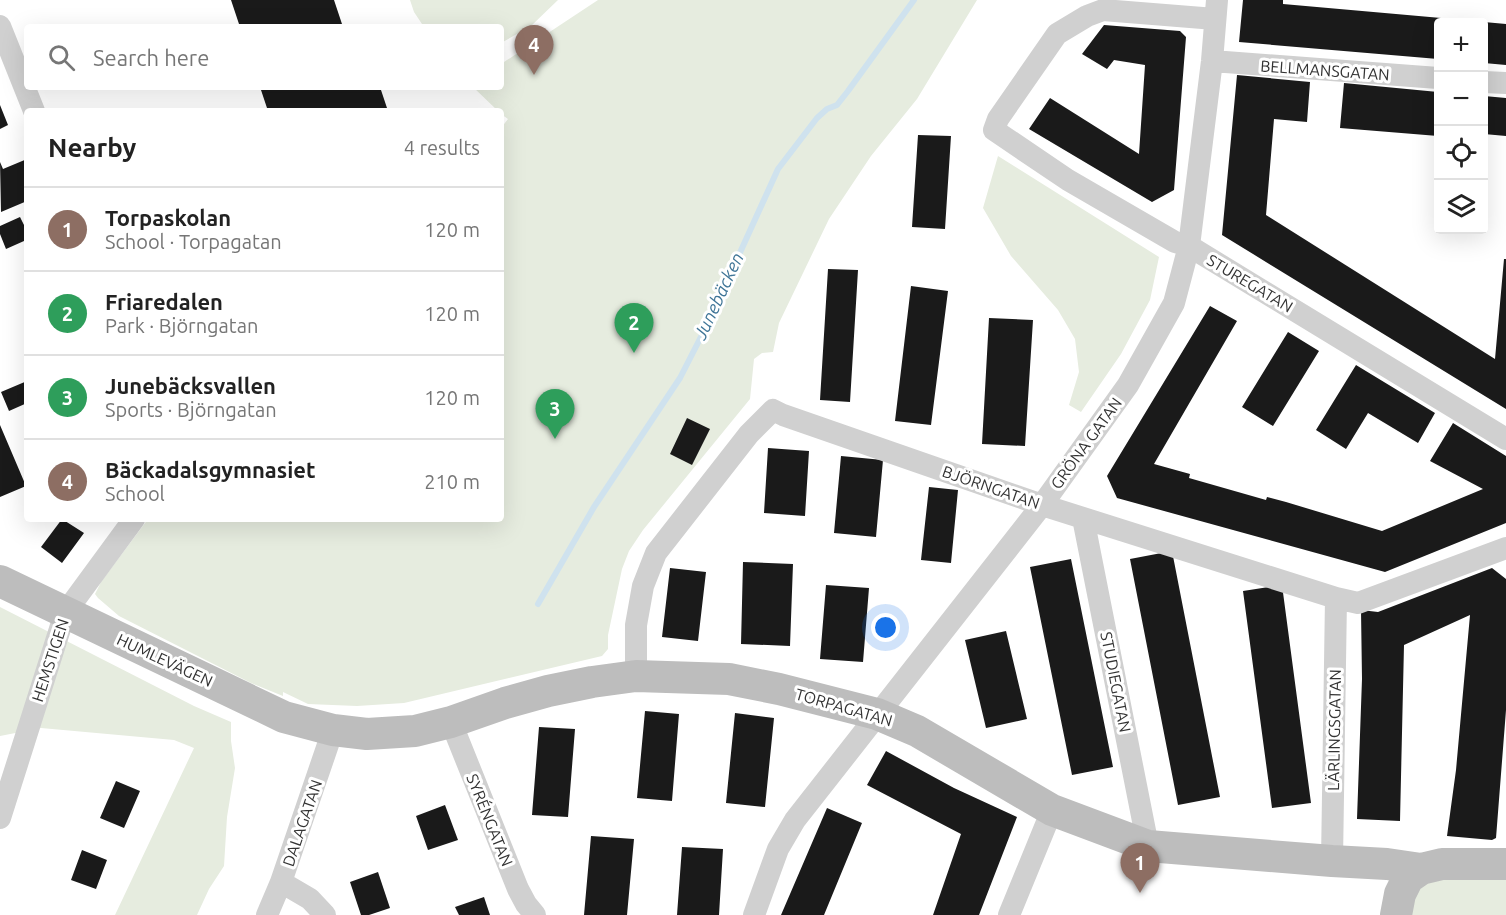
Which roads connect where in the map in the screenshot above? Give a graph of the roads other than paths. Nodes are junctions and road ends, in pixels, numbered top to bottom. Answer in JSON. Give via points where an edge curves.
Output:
{"nodes":[{"id":1,"x":1216,"y":10,"type":"edge"},
{"id":2,"x":0,"y":26,"type":"edge"},
{"id":3,"x":1212,"y":61,"type":"junction"},
{"id":4,"x":1434,"y":78,"type":"edge"},
{"id":5,"x":1488,"y":82,"type":"edge"},
{"id":6,"x":1506,"y":83,"type":"edge"},
{"id":7,"x":24,"y":86,"type":"edge"},
{"id":8,"x":26,"y":90,"type":"edge"},
{"id":9,"x":33,"y":108,"type":"edge"},
{"id":10,"x":1189,"y":246,"type":"junction"},
{"id":11,"x":1506,"y":439,"type":"edge"},
{"id":12,"x":1042,"y":505,"type":"junction"},
{"id":13,"x":1083,"y":518,"type":"junction"},
{"id":14,"x":132,"y":522,"type":"edge"},
{"id":15,"x":1506,"y":548,"type":"edge"},
{"id":16,"x":0,"y":581,"type":"edge"},
{"id":17,"x":1336,"y":598,"type":"junction"},
{"id":18,"x":65,"y":613,"type":"junction"},
{"id":19,"x":636,"y":676,"type":"junction"},
{"id":20,"x":877,"y":714,"type":"junction"},
{"id":21,"x":451,"y":722,"type":"junction"},
{"id":22,"x":333,"y":730,"type":"junction"},
{"id":23,"x":1052,"y":810,"type":"junction"},
{"id":24,"x":0,"y":818,"type":"edge"},
{"id":25,"x":1148,"y":846,"type":"junction"},
{"id":26,"x":1332,"y":861,"type":"junction"},
{"id":27,"x":1370,"y":864,"type":"junction"},
{"id":28,"x":1506,"y":864,"type":"edge"},
{"id":29,"x":1420,"y":868,"type":"junction"},
{"id":30,"x":281,"y":882,"type":"junction"},
{"id":31,"x":1398,"y":904,"type":"edge"},
{"id":32,"x":267,"y":915,"type":"edge"},
{"id":33,"x":325,"y":915,"type":"edge"},
{"id":34,"x":535,"y":915,"type":"edge"},
{"id":35,"x":754,"y":915,"type":"edge"},
{"id":36,"x":1009,"y":915,"type":"edge"}],
"edges":[{"from":1,"to":3,"type":"street","name":"GRÖNA GATAN"},
{"from":1,"to":10,"type":"street","name":"STUREGATAN","via":[[1103,10],[1082,18],[1057,34],[996,124],[1068,180],[1175,242]]},
{"from":2,"to":7,"type":"street"},
{"from":3,"to":4,"type":"street","name":"BELLMANSGATAN"},
{"from":3,"to":10,"type":"street","name":"GRÖNA GATAN"},
{"from":5,"to":6,"type":"street"},
{"from":8,"to":9,"type":"street"},
{"from":10,"to":11,"type":"street","name":"STUREGATAN"},
{"from":10,"to":12,"type":"street","name":"GRÖNA GATAN","via":[[1174,303],[1128,385]]},
{"from":12,"to":13,"type":"street","name":"BJÖRNGATAN"},
{"from":12,"to":19,"type":"street","name":"BJÖRNGATAN","via":[[773,410],[749,434],[656,553],[643,586],[636,625]]},
{"from":12,"to":20,"type":"street","name":"GRÖNA GATAN"},
{"from":13,"to":17,"type":"street","name":"BJÖRNGATAN"},
{"from":13,"to":25,"type":"street","name":"STUDIEGATAN"},
{"from":14,"to":18,"type":"street","name":"HEMSTIGEN"},
{"from":15,"to":17,"type":"street","name":"BJÖRNGATAN","via":[[1358,603]]},
{"from":16,"to":18,"type":"street","name":"HUMLEVÄGEN"},
{"from":17,"to":26,"type":"street","name":"LÄRLINGSGATAN"},
{"from":18,"to":22,"type":"street","name":"HUMLEVÄGEN","via":[[284,717]]},
{"from":18,"to":24,"type":"street","name":"HEMSTIGEN"},
{"from":19,"to":20,"type":"street","name":"TORPAGATAN","via":[[729,679]]},
{"from":19,"to":21,"type":"street","name":"TORPAGATAN","via":[[548,691]]},
{"from":20,"to":23,"type":"street","name":"TORPAGATAN","via":[[917,731]]},
{"from":20,"to":35,"type":"street","name":"GRÖNA GATAN","via":[[795,820],[778,849]]},
{"from":21,"to":22,"type":"street","name":"TORPAGATAN","via":[[415,731],[367,734]]},
{"from":21,"to":34,"type":"street","name":"SYRÉNGATAN","via":[[518,889]]},
{"from":22,"to":30,"type":"street","name":"DALAGATAN"},
{"from":23,"to":25,"type":"street","name":"TORPAGATAN"},
{"from":23,"to":36,"type":"street"},
{"from":25,"to":26,"type":"street","name":"TORPAGATAN"},
{"from":26,"to":27,"type":"street","name":"TORPAGATAN"},
{"from":27,"to":29,"type":"street","name":"TORPAGATAN"},
{"from":27,"to":31,"type":"street"},
{"from":28,"to":29,"type":"street","name":"TORPAGATAN"},
{"from":29,"to":31,"type":"street","via":[[1408,878]]},
{"from":30,"to":32,"type":"street","name":"DALAGATAN"},
{"from":30,"to":33,"type":"street","via":[[310,899]]}]}
